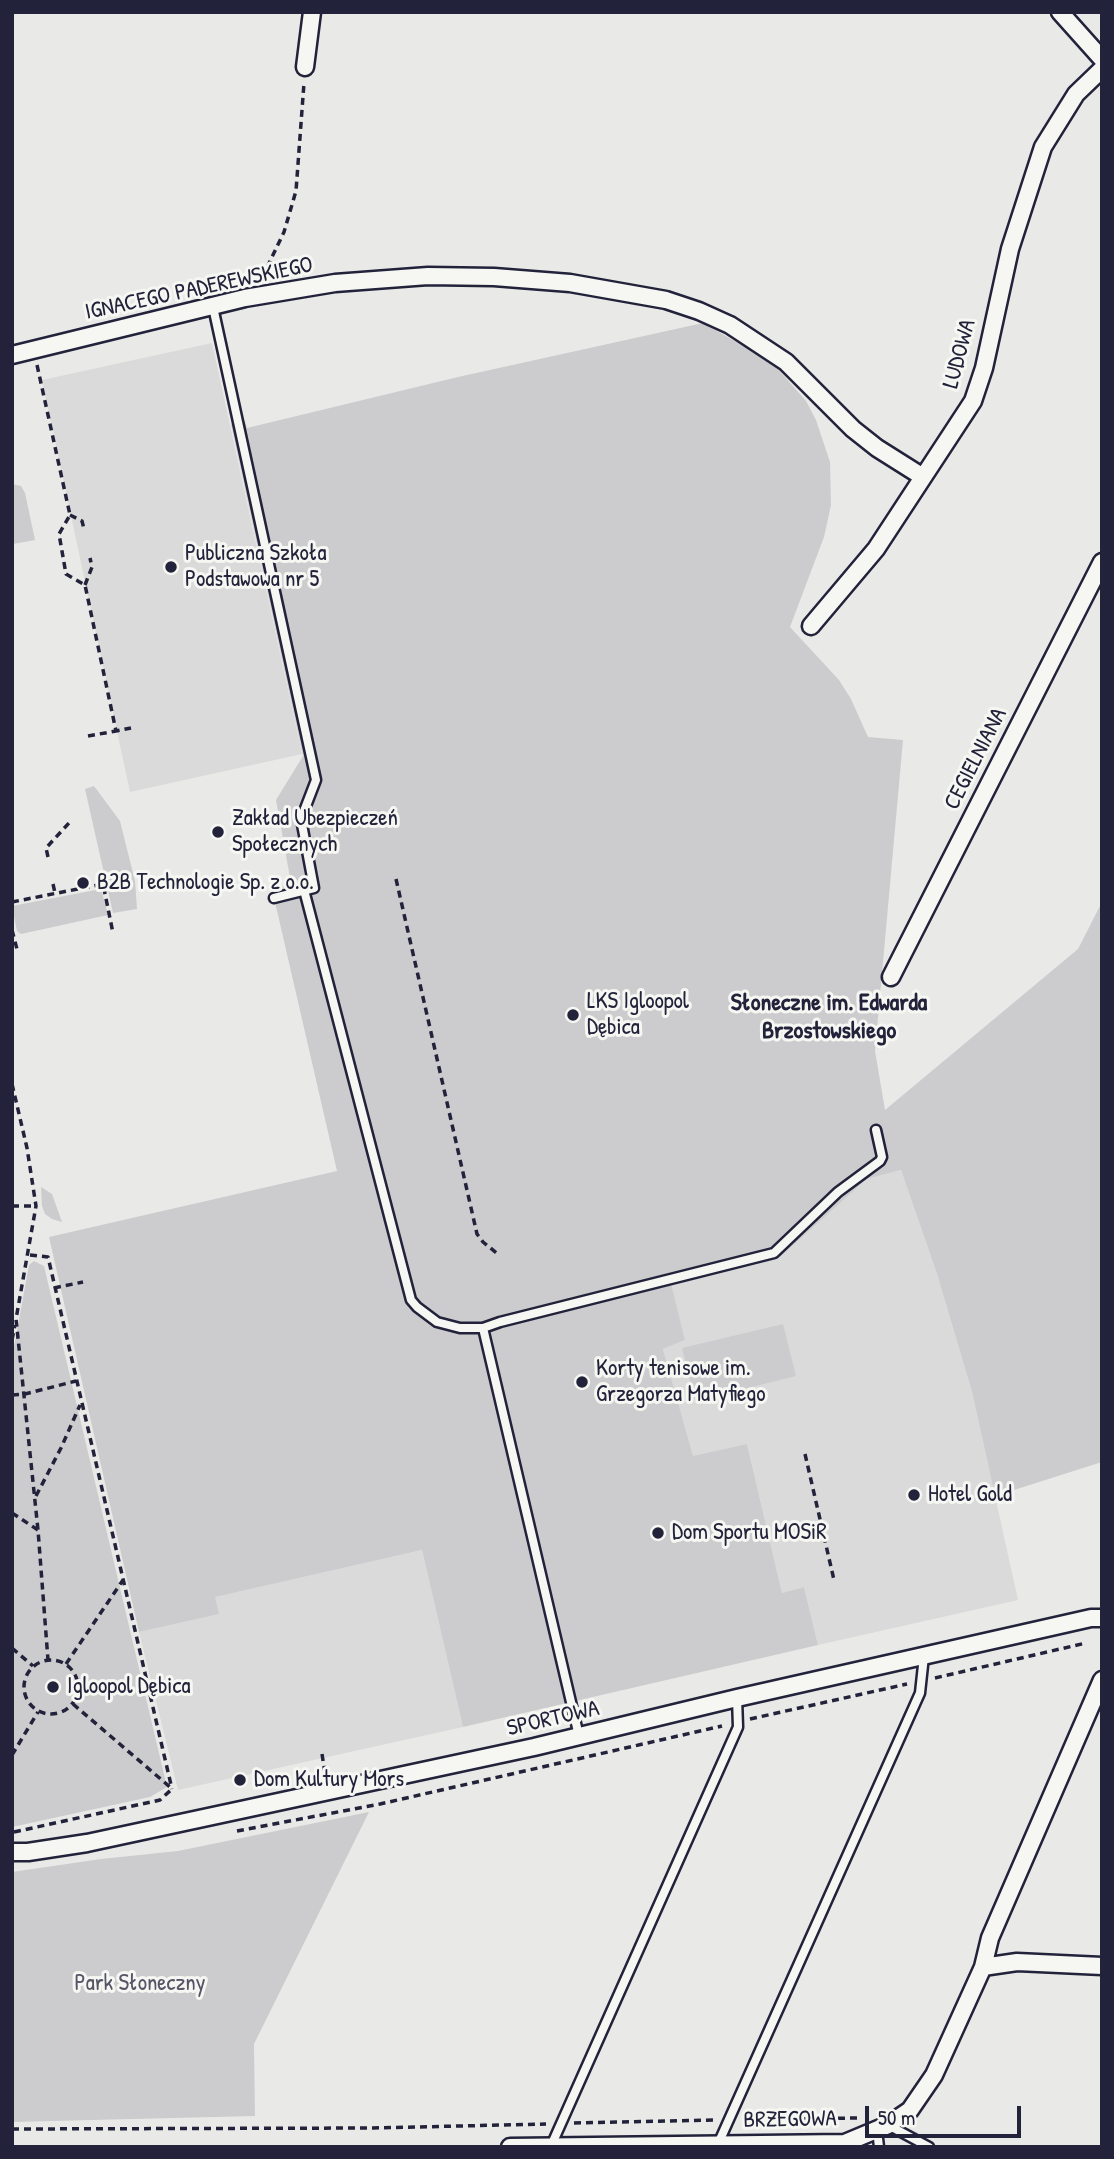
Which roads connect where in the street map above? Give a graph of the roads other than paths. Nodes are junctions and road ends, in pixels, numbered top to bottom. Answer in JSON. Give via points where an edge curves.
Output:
{"nodes":[{"id":1,"x":312,"y":12,"type":"edge"},
{"id":2,"x":1060,"y":12,"type":"edge"},
{"id":3,"x":1102,"y":59,"type":"edge"},
{"id":4,"x":305,"y":67,"type":"road end"},
{"id":5,"x":1102,"y":69,"type":"edge"},
{"id":6,"x":213,"y":307,"type":"junction"},
{"id":7,"x":12,"y":355,"type":"edge"},
{"id":8,"x":923,"y":477,"type":"junction"},
{"id":9,"x":1102,"y":562,"type":"edge"},
{"id":10,"x":811,"y":626,"type":"dead end"},
{"id":11,"x":304,"y":890,"type":"junction"},
{"id":12,"x":274,"y":898,"type":"dead end"},
{"id":13,"x":891,"y":977,"type":"dead end"},
{"id":14,"x":876,"y":1130,"type":"dead end"},
{"id":15,"x":483,"y":1328,"type":"junction"},
{"id":16,"x":1102,"y":1618,"type":"edge"},
{"id":17,"x":924,"y":1656,"type":"junction"},
{"id":18,"x":1102,"y":1680,"type":"edge"},
{"id":19,"x":737,"y":1698,"type":"junction"},
{"id":20,"x":579,"y":1736,"type":"junction"},
{"id":21,"x":12,"y":1852,"type":"edge"},
{"id":22,"x":1102,"y":1966,"type":"edge"},
{"id":23,"x":983,"y":1967,"type":"junction"},
{"id":24,"x":882,"y":2127,"type":"junction"},
{"id":25,"x":718,"y":2144,"type":"junction"},
{"id":26,"x":551,"y":2146,"type":"edge"},
{"id":27,"x":510,"y":2147,"type":"edge"},
{"id":28,"x":879,"y":2147,"type":"edge"},
{"id":29,"x":929,"y":2147,"type":"edge"}],
"edges":[{"from":1,"to":4,"type":"street"},
{"from":2,"to":3,"type":"street"},
{"from":5,"to":8,"type":"street","name":"LUDOWA","via":[[1076,94],[1043,147],[1010,249],[980,384]]},
{"from":6,"to":7,"type":"street","name":"IGNACEGO PADEREWSKIEGO"},
{"from":6,"to":8,"type":"street","name":"IGNACEGO PADEREWSKIEGO","via":[[298,287],[428,276],[527,279],[666,300],[714,317],[774,352],[853,429]]},
{"from":6,"to":11,"type":"lane","via":[[316,780],[301,819],[314,888]]},
{"from":8,"to":10,"type":"street","name":"LUDOWA","via":[[876,549]]},
{"from":9,"to":13,"type":"street","name":"CEGIELNIANA"},
{"from":11,"to":12,"type":"lane"},
{"from":11,"to":15,"type":"lane","via":[[411,1300],[448,1326]]},
{"from":14,"to":15,"type":"lane","via":[[880,1161],[838,1192],[774,1253]]},
{"from":15,"to":20,"type":"lane"},
{"from":16,"to":17,"type":"street","name":"SPORTOWA"},
{"from":17,"to":19,"type":"street","name":"SPORTOWA"},
{"from":17,"to":25,"type":"lane","via":[[920,1693]]},
{"from":18,"to":23,"type":"street","via":[[990,1938]]},
{"from":19,"to":20,"type":"street","name":"SPORTOWA"},
{"from":19,"to":26,"type":"lane","via":[[738,1727]]},
{"from":20,"to":21,"type":"street","name":"SPORTOWA","via":[[88,1843]]},
{"from":22,"to":23,"type":"street","via":[[1017,1962]]},
{"from":23,"to":24,"type":"street","name":"BRZEGOWA","via":[[934,2075],[911,2110]]},
{"from":24,"to":25,"type":"street","name":"BRZEGOWA","via":[[845,2143]]},
{"from":24,"to":28,"type":"lane"},
{"from":24,"to":29,"type":"lane"},
{"from":25,"to":26,"type":"street","name":"BRZEGOWA"},
{"from":26,"to":27,"type":"street","name":"BRZEGOWA"}]}
